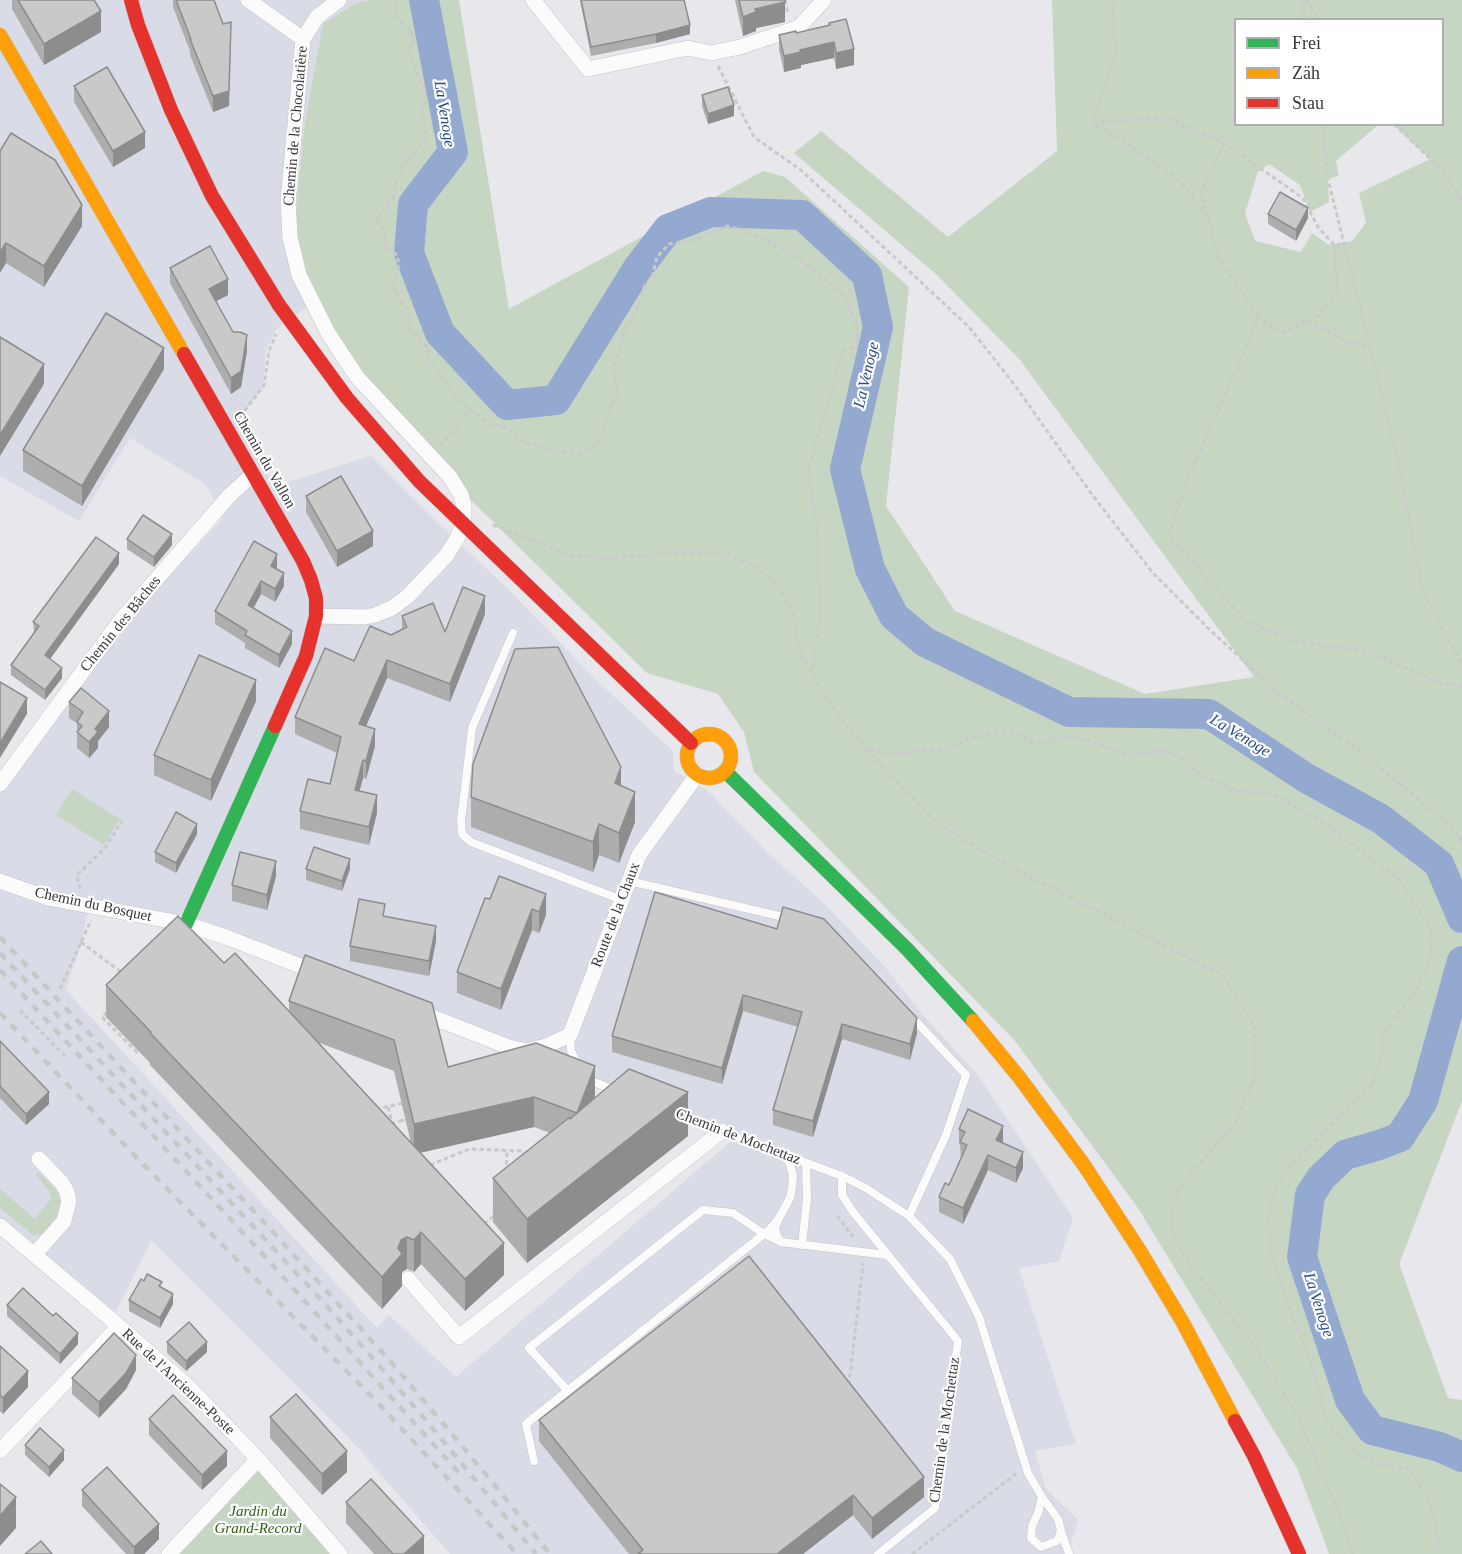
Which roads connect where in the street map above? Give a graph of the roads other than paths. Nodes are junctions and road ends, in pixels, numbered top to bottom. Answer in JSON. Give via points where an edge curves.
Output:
{"nodes":[{"id":1,"x":131,"y":0,"type":"edge"},
{"id":2,"x":248,"y":0,"type":"edge"},
{"id":3,"x":339,"y":0,"type":"edge"},
{"id":4,"x":533,"y":0,"type":"edge"},
{"id":5,"x":824,"y":0,"type":"edge"},
{"id":6,"x":0,"y":35,"type":"edge"},
{"id":7,"x":303,"y":39,"type":"junction"},
{"id":8,"x":253,"y":474,"type":"junction"},
{"id":9,"x":316,"y":616,"type":"junction"},
{"id":10,"x":513,"y":633,"type":"dead end"},
{"id":11,"x":691,"y":743,"type":"junction"},
{"id":12,"x":726,"y":772,"type":"junction"},
{"id":13,"x":697,"y":775,"type":"junction"},
{"id":14,"x":0,"y":784,"type":"edge"},
{"id":15,"x":0,"y":881,"type":"edge"},
{"id":16,"x":629,"y":881,"type":"junction"},
{"id":17,"x":622,"y":900,"type":"junction"},
{"id":18,"x":794,"y":920,"type":"edge"},
{"id":19,"x":186,"y":924,"type":"junction"},
{"id":20,"x":333,"y":979,"type":"edge"},
{"id":21,"x":408,"y":1008,"type":"edge"},
{"id":22,"x":909,"y":1014,"type":"edge"},
{"id":23,"x":570,"y":1035,"type":"junction"},
{"id":24,"x":628,"y":1096,"type":"edge"},
{"id":25,"x":670,"y":1112,"type":"edge"},
{"id":26,"x":722,"y":1131,"type":"junction"},
{"id":27,"x":784,"y":1155,"type":"junction"},
{"id":28,"x":39,"y":1159,"type":"dead end"},
{"id":29,"x":806,"y":1163,"type":"junction"},
{"id":30,"x":842,"y":1176,"type":"junction"},
{"id":31,"x":909,"y":1216,"type":"junction"},
{"id":32,"x":779,"y":1218,"type":"junction"},
{"id":33,"x":0,"y":1226,"type":"edge"},
{"id":34,"x":764,"y":1234,"type":"junction"},
{"id":35,"x":781,"y":1242,"type":"junction"},
{"id":36,"x":802,"y":1245,"type":"junction"},
{"id":37,"x":34,"y":1255,"type":"junction"},
{"id":38,"x":887,"y":1255,"type":"junction"},
{"id":39,"x":408,"y":1279,"type":"dead end"},
{"id":40,"x":119,"y":1326,"type":"junction"},
{"id":41,"x":568,"y":1391,"type":"junction"},
{"id":42,"x":0,"y":1451,"type":"edge"},
{"id":43,"x":258,"y":1459,"type":"junction"},
{"id":44,"x":534,"y":1461,"type":"dead end"},
{"id":45,"x":1042,"y":1497,"type":"junction"},
{"id":46,"x":1060,"y":1531,"type":"junction"},
{"id":47,"x":169,"y":1554,"type":"edge"},
{"id":48,"x":340,"y":1554,"type":"edge"},
{"id":49,"x":878,"y":1554,"type":"edge"},
{"id":50,"x":1069,"y":1554,"type":"edge"},
{"id":51,"x":1299,"y":1554,"type":"edge"}],
"edges":[{"from":1,"to":11,"type":"main road","bridge":true,"via":[[171,110],[212,196],[279,305],[347,398],[418,481]]},
{"from":2,"to":7,"type":"street"},
{"from":3,"to":7,"type":"street","name":"Chemin de la Chocolatière","via":[[318,17]]},
{"from":4,"to":5,"type":"street","via":[[588,69],[688,48],[726,51],[800,26]]},
{"from":6,"to":8,"type":"main road","name":"Chemin du Vallon"},
{"from":7,"to":9,"type":"street","name":"Chemin de la Chocolatière","via":[[288,200],[290,237],[299,275],[328,333],[357,377],[450,477],[464,505],[458,537],[446,556],[407,597],[375,615]]},
{"from":8,"to":9,"type":"main road","name":"Chemin du Vallon","via":[[303,561],[316,597]]},
{"from":8,"to":14,"type":"street","name":"Chemin des Bâches","via":[[229,496],[120,621]]},
{"from":9,"to":19,"type":"main road","name":"Chemin du Vallon","via":[[306,656]]},
{"from":10,"to":17,"type":"lane","via":[[472,728],[462,834],[471,842]]},
{"from":11,"to":12,"type":"main road","via":[[710,734],[723,739],[731,751]]},
{"from":11,"to":13,"type":"main road","via":[[687,757]]},
{"from":12,"to":13,"type":"main road","via":[[712,779]]},
{"from":12,"to":51,"type":"main road","via":[[907,949],[1019,1077],[1071,1148],[1182,1320],[1254,1456]]},
{"from":13,"to":16,"type":"street","name":"Route de la Chaux","via":[[639,855]]},
{"from":15,"to":19,"type":"street","name":"Chemin du Bosquet","via":[[48,898]]},
{"from":16,"to":17,"type":"street","name":"Route de la Chaux"},
{"from":16,"to":18,"type":"lane"},
{"from":17,"to":23,"type":"street","name":"Route de la Chaux"},
{"from":19,"to":20,"type":"street"},
{"from":21,"to":23,"type":"street","via":[[528,1051]]},
{"from":22,"to":31,"type":"lane","via":[[966,1075],[946,1135]]},
{"from":23,"to":24,"type":"lane","via":[[571,1051],[578,1066],[592,1081]]},
{"from":25,"to":26,"type":"lane","name":"Chemin de Mochettaz"},
{"from":26,"to":27,"type":"lane","name":"Chemin de Mochettaz"},
{"from":26,"to":39,"type":"street","via":[[459,1336]]},
{"from":27,"to":29,"type":"lane","name":"Chemin de Mochettaz"},
{"from":27,"to":32,"type":"lane","via":[[793,1176],[790,1198]]},
{"from":28,"to":37,"type":"street","via":[[62,1183],[69,1201],[64,1221]]},
{"from":29,"to":30,"type":"lane","name":"Chemin de Mochettaz"},
{"from":29,"to":36,"type":"lane"},
{"from":30,"to":31,"type":"lane","name":"Chemin de Mochettaz"},
{"from":30,"to":38,"type":"lane","name":"Chemin de la Mochettaz","via":[[842,1195]]},
{"from":31,"to":45,"type":"lane","name":"Chemin de Mochettaz","via":[[950,1259],[979,1317],[1024,1471]]},
{"from":32,"to":34,"type":"lane"},
{"from":32,"to":35,"type":"lane","via":[[775,1228]]},
{"from":33,"to":37,"type":"street","name":"Rue de l'Ancienne-Poste"},
{"from":34,"to":35,"type":"lane"},
{"from":34,"to":41,"type":"lane"},
{"from":34,"to":41,"type":"lane","via":[[733,1213],[703,1210],[529,1348]]},
{"from":35,"to":36,"type":"lane"},
{"from":36,"to":38,"type":"lane"},
{"from":37,"to":40,"type":"street","name":"Rue de l'Ancienne-Poste"},
{"from":38,"to":49,"type":"lane","name":"Chemin de la Mochettaz","via":[[958,1341],[935,1508]]},
{"from":40,"to":42,"type":"street"},
{"from":40,"to":43,"type":"street","name":"Rue de l'Ancienne-Poste","via":[[190,1388]]},
{"from":41,"to":44,"type":"lane","via":[[526,1424]]},
{"from":43,"to":47,"type":"street"},
{"from":43,"to":48,"type":"street","name":"Rue de l'Ancienne-Poste"},
{"from":45,"to":46,"type":"lane","name":"Chemin de Mochettaz","via":[[1058,1519]]},
{"from":45,"to":46,"type":"lane","via":[[1031,1538],[1041,1547],[1057,1541]]},
{"from":46,"to":50,"type":"lane","name":"Chemin de Mochettaz"}]}
